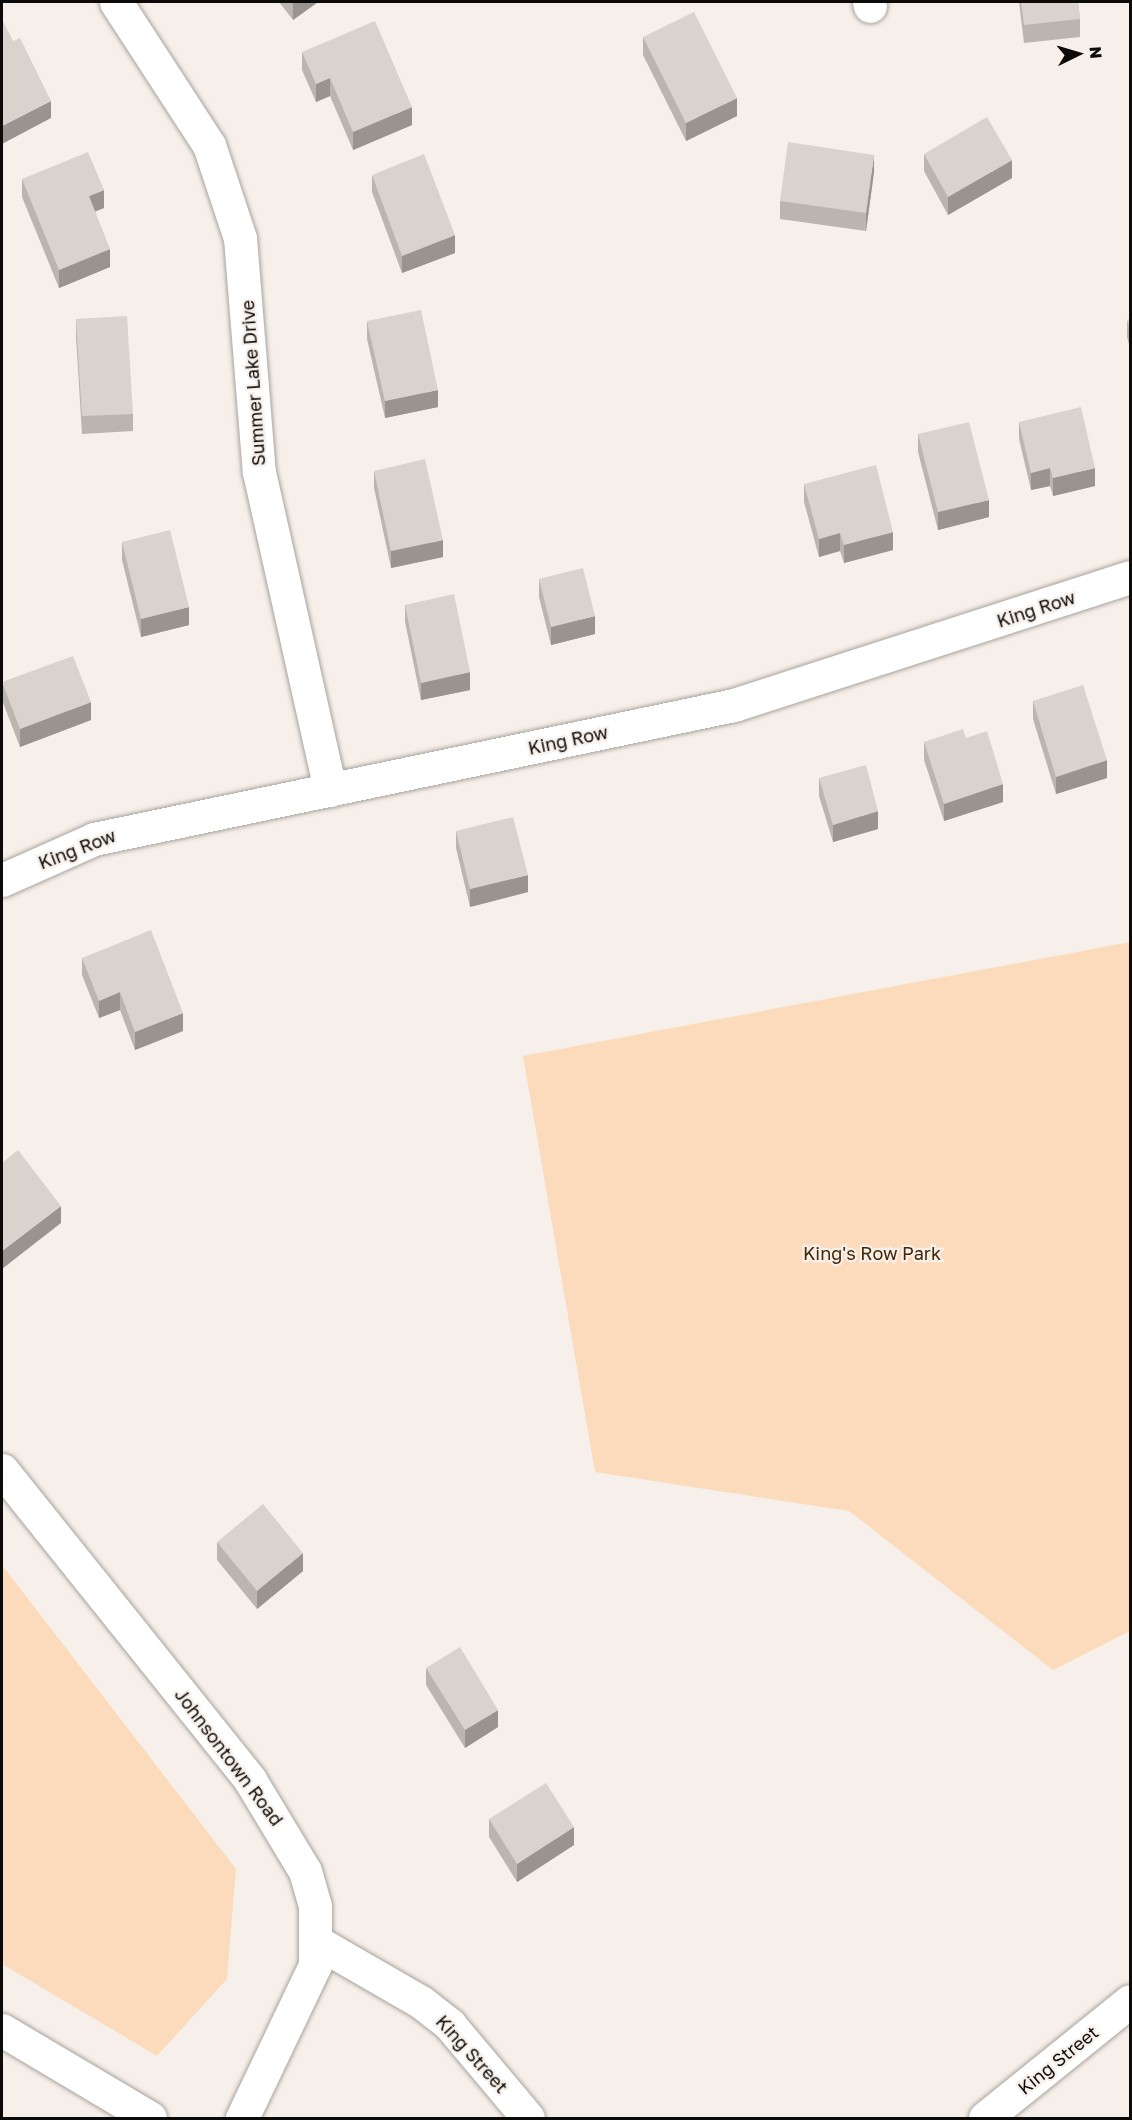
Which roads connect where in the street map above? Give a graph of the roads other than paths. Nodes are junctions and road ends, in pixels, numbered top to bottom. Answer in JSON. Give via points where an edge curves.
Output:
{"nodes":[{"id":1,"x":116,"y":2,"type":"edge"},
{"id":2,"x":1131,"y":577,"type":"edge"},
{"id":3,"x":330,"y":790,"type":"junction"},
{"id":4,"x":2,"y":880,"type":"edge"},
{"id":5,"x":2,"y":1470,"type":"edge"},
{"id":6,"x":316,"y":1942,"type":"junction"},
{"id":7,"x":1131,"y":2001,"type":"edge"},
{"id":8,"x":2,"y":2030,"type":"edge"},
{"id":9,"x":150,"y":2118,"type":"edge"},
{"id":10,"x":242,"y":2118,"type":"edge"},
{"id":11,"x":528,"y":2118,"type":"edge"},
{"id":12,"x":985,"y":2118,"type":"edge"}],
"edges":[{"from":1,"to":3,"type":"street","name":"Summer Lake Drive","via":[[209,145],[235,218],[245,276],[259,472]]},
{"from":2,"to":3,"type":"street","name":"King Row","via":[[734,705]]},
{"from":3,"to":4,"type":"street","name":"King Row","via":[[94,839]]},
{"from":5,"to":6,"type":"street","name":"Johnsontown Road","via":[[256,1789],[305,1871]]},
{"from":6,"to":10,"type":"street","name":"Johnsontown Road","via":[[315,1965],[287,2032]]},
{"from":6,"to":11,"type":"street","name":"King Street","via":[[421,2002],[450,2025]]},
{"from":7,"to":12,"type":"street","name":"King Street"},
{"from":8,"to":9,"type":"street"}]}
